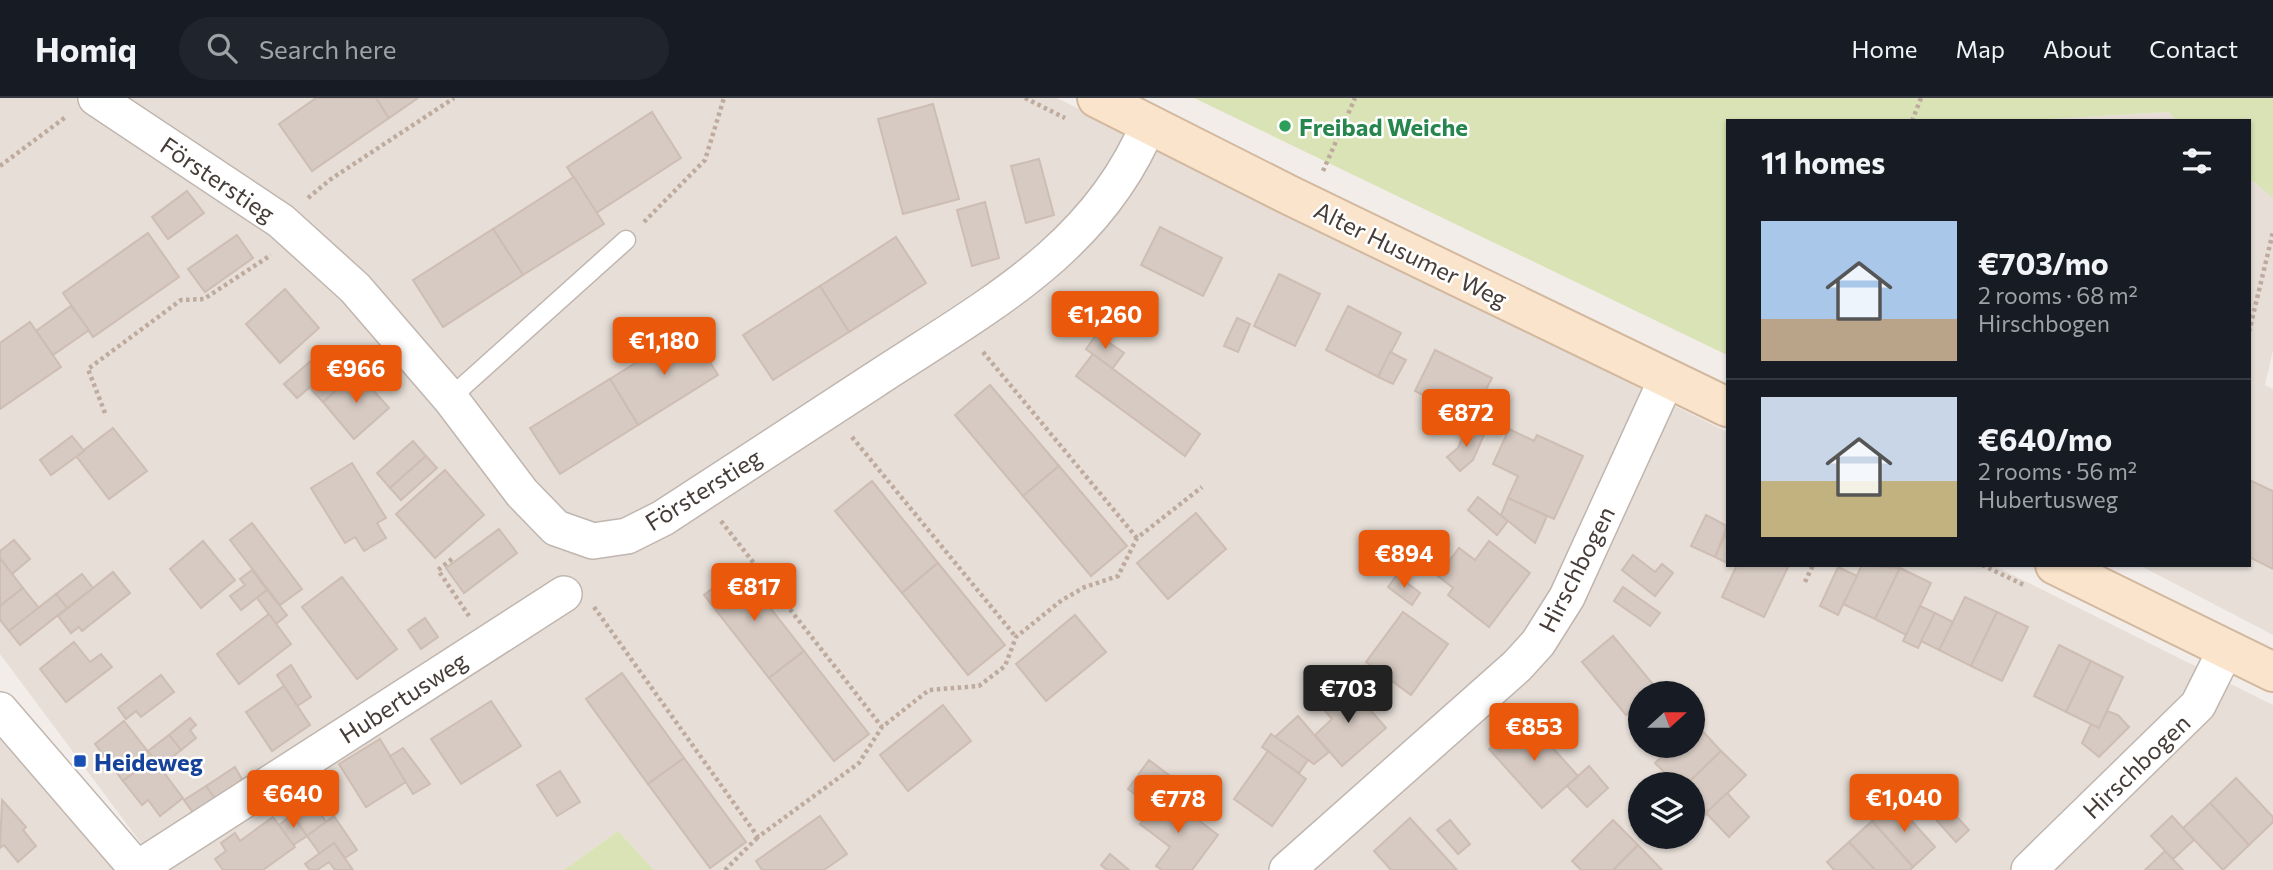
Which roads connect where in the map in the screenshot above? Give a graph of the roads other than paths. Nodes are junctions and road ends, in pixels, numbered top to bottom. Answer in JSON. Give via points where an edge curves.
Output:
{"nodes":[{"id":1,"x":1097,"y":98,"type":"edge"},
{"id":2,"x":84,"y":106,"type":"edge"},
{"id":3,"x":1149,"y":123,"type":"junction"},
{"id":4,"x":626,"y":240,"type":"road end"},
{"id":5,"x":1667,"y":378,"type":"junction"},
{"id":6,"x":450,"y":398,"type":"junction"},
{"id":7,"x":1726,"y":407,"type":"edge"},
{"id":8,"x":2059,"y":567,"type":"edge"},
{"id":9,"x":578,"y":599,"type":"road end"},
{"id":10,"x":2227,"y":649,"type":"junction"},
{"id":11,"x":2273,"y":671,"type":"edge"},
{"id":12,"x":0,"y":710,"type":"edge"},
{"id":13,"x":137,"y":869,"type":"edge"},
{"id":14,"x":1287,"y":870,"type":"edge"},
{"id":15,"x":2029,"y":870,"type":"edge"}],
"edges":[{"from":1,"to":3,"type":"street","name":"Alter Husumer Weg"},
{"from":2,"to":6,"type":"street","name":"Försterstieg","via":[[288,228],[355,288]]},
{"from":3,"to":5,"type":"street","name":"Alter Husumer Weg"},
{"from":3,"to":6,"type":"street","name":"Försterstieg","via":[[1137,154],[1094,216],[1062,250],[961,323],[627,536],[593,541],[556,528],[522,493]]},
{"from":4,"to":6,"type":"lane"},
{"from":5,"to":7,"type":"street","name":"Alter Husumer Weg"},
{"from":5,"to":14,"type":"street","name":"Hirschbogen","via":[[1567,597],[1538,643]]},
{"from":8,"to":10,"type":"street"},
{"from":9,"to":13,"type":"street","name":"Hubertusweg","via":[[487,643]]},
{"from":10,"to":11,"type":"street"},
{"from":10,"to":15,"type":"street","name":"Hirschbogen","via":[[2198,705]]},
{"from":12,"to":13,"type":"street"}]}
